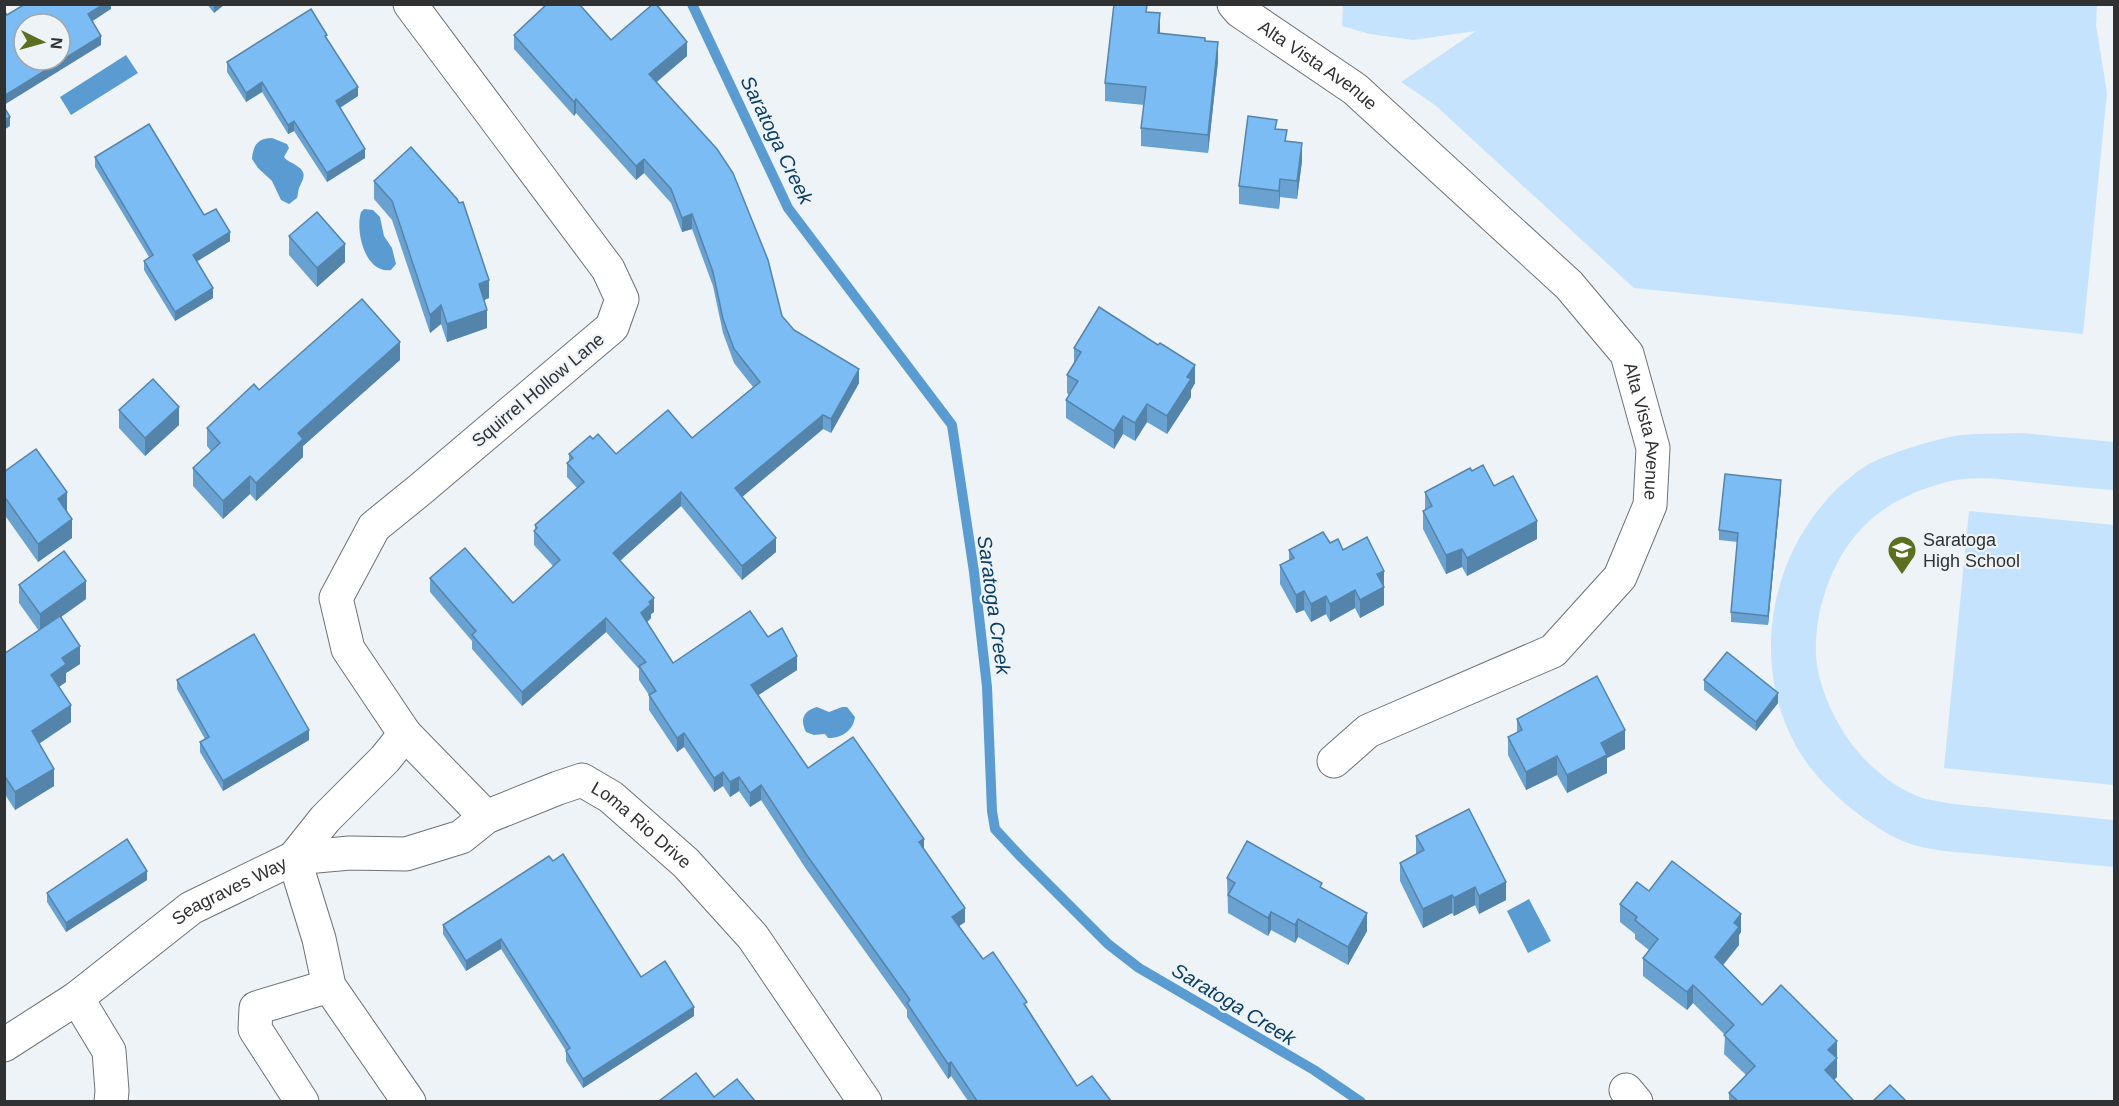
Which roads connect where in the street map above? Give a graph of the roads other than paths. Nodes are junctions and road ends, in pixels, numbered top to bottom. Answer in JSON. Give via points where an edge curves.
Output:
{"nodes":[{"id":1,"x":410,"y":4,"type":"edge"},
{"id":2,"x":1234,"y":4,"type":"edge"},
{"id":3,"x":405,"y":734,"type":"junction"},
{"id":4,"x":1334,"y":761,"type":"dead end"},
{"id":5,"x":486,"y":817,"type":"junction"},
{"id":6,"x":294,"y":858,"type":"junction"},
{"id":7,"x":329,"y":986,"type":"junction"},
{"id":8,"x":77,"y":998,"type":"junction"},
{"id":9,"x":4,"y":1045,"type":"edge"},
{"id":10,"x":111,"y":1101,"type":"edge"},
{"id":11,"x":302,"y":1101,"type":"edge"},
{"id":12,"x":409,"y":1101,"type":"edge"},
{"id":13,"x":865,"y":1101,"type":"edge"}],
"edges":[{"from":1,"to":3,"type":"street","name":"Squirrel Hollow Lane","via":[[608,269],[622,299],[612,327],[374,527],[336,598],[348,650]]},
{"from":2,"to":4,"type":"street","name":"Alta Vista Avenue","via":[[1355,90],[1569,285],[1627,354],[1653,448],[1650,505],[1620,577],[1553,651],[1368,731]]},
{"from":3,"to":5,"type":"street"},
{"from":3,"to":6,"type":"street"},
{"from":5,"to":6,"type":"street","name":"Seagraves Way","via":[[461,837],[406,854]]},
{"from":5,"to":13,"type":"street","name":"Loma Rio Drive","via":[[582,780],[611,797],[686,863],[753,937]]},
{"from":6,"to":7,"type":"street"},
{"from":6,"to":8,"type":"street","name":"Seagraves Way","via":[[190,908]]},
{"from":7,"to":11,"type":"street","via":[[256,1008],[255,1029]]},
{"from":7,"to":12,"type":"street"},
{"from":8,"to":9,"type":"street","name":"Seagraves Way"},
{"from":8,"to":10,"type":"street","via":[[109,1051]]}]}
